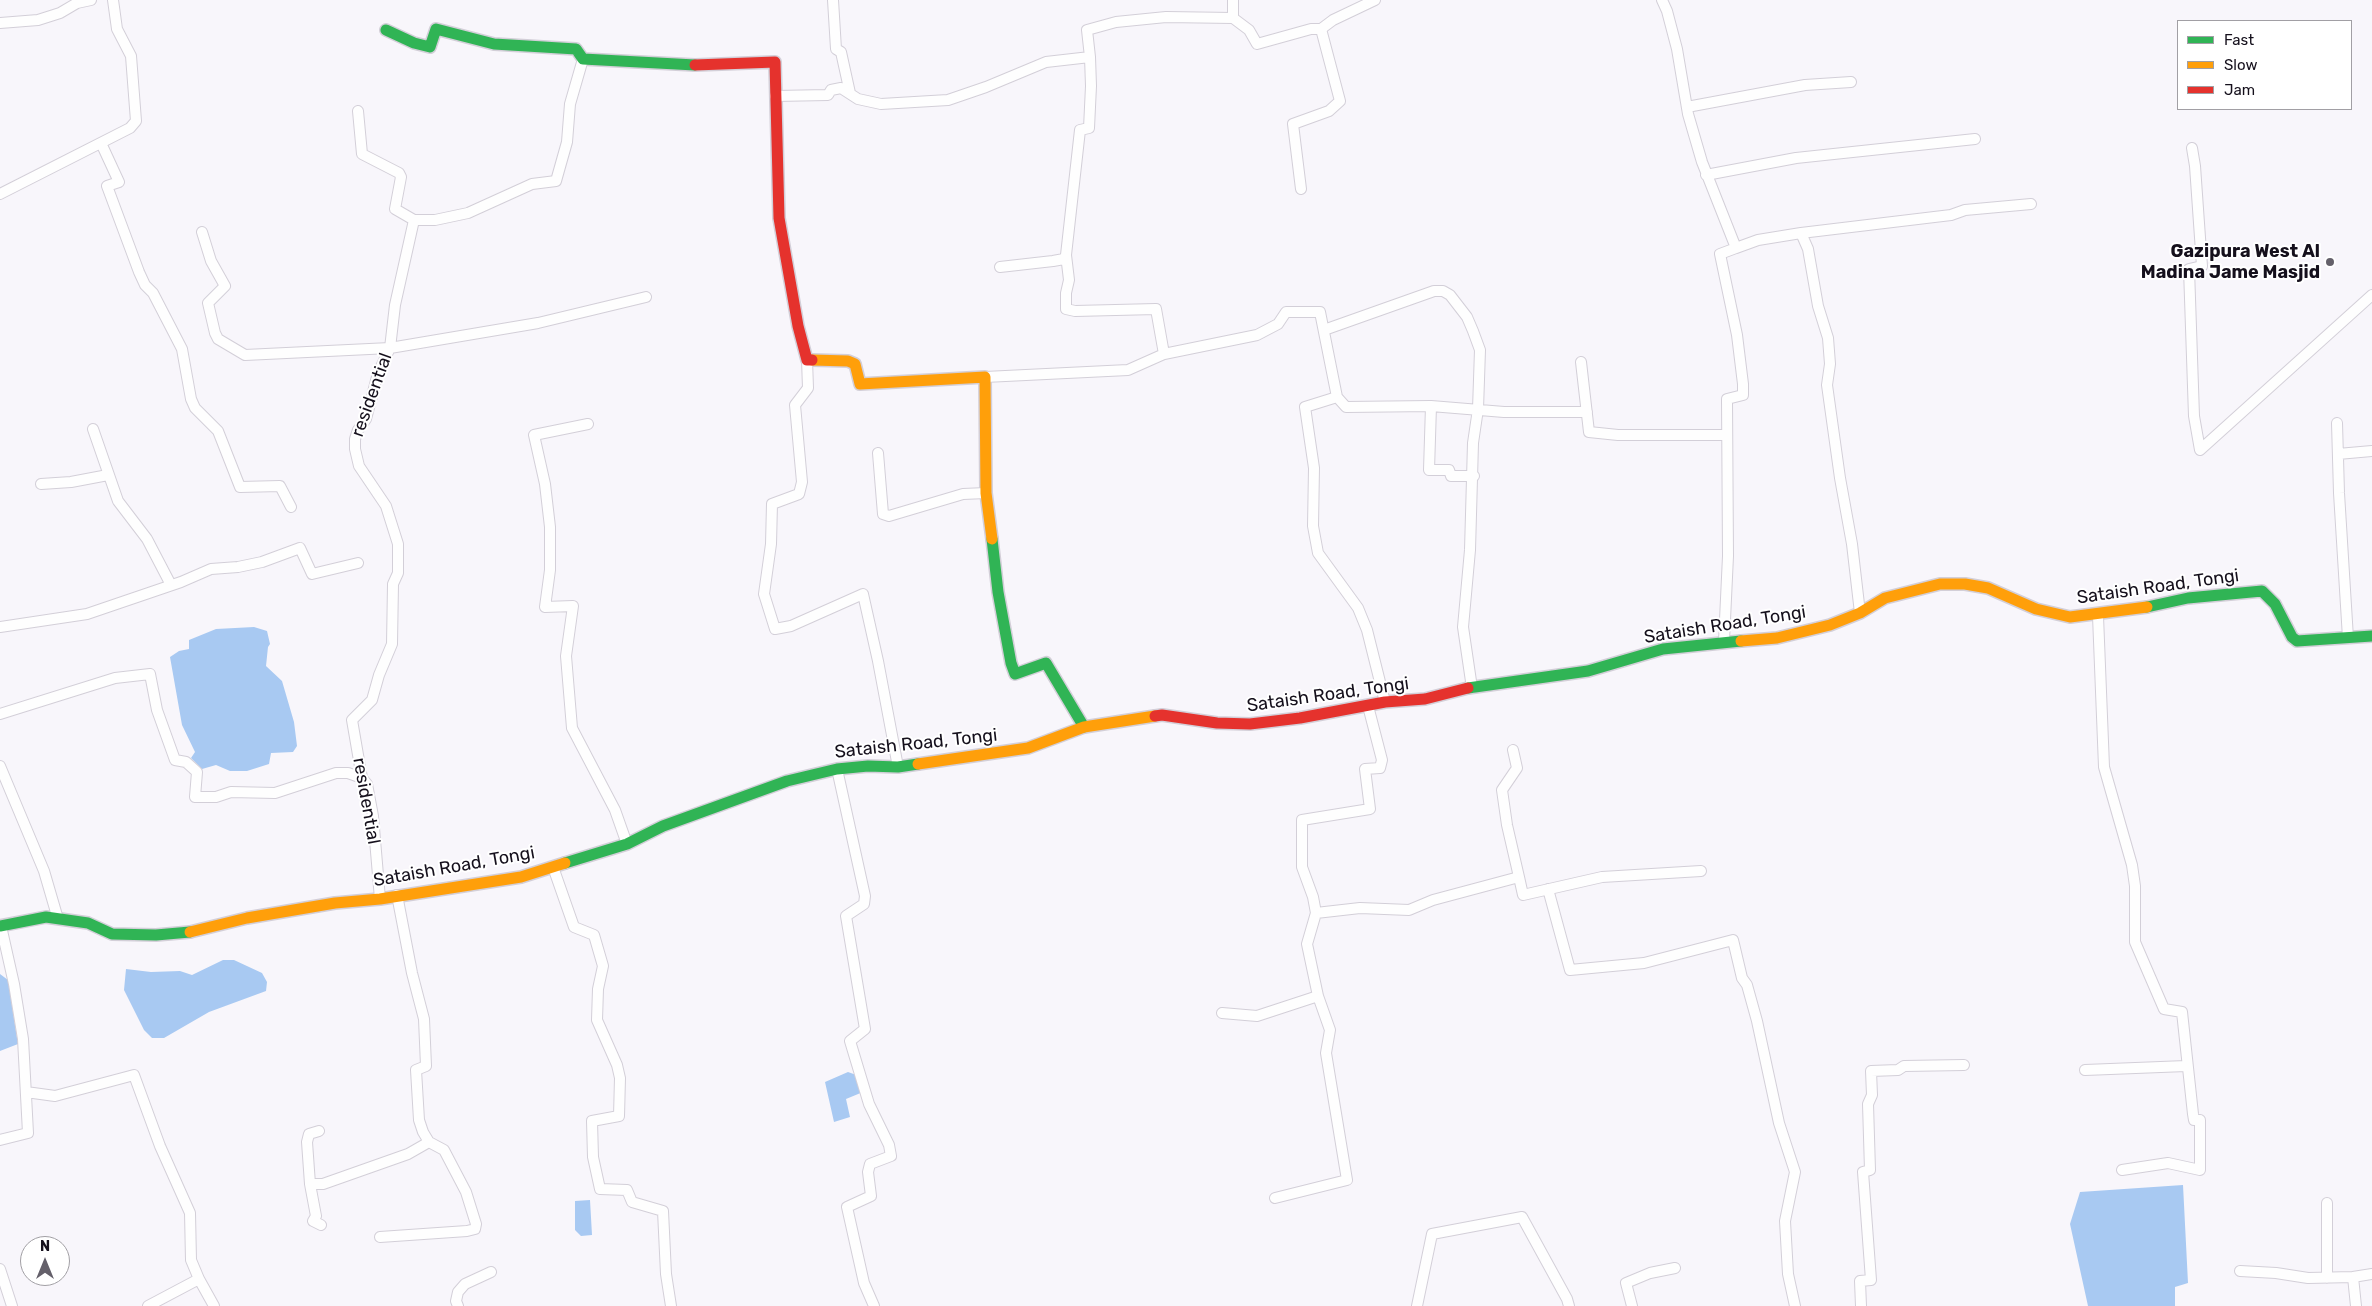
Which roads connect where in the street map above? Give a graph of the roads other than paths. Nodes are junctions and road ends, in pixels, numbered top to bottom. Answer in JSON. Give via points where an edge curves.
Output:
{"nodes":[{"id":1,"x":91,"y":0,"type":"edge"},
{"id":2,"x":113,"y":0,"type":"edge"},
{"id":3,"x":833,"y":0,"type":"edge"},
{"id":4,"x":1233,"y":0,"type":"edge"},
{"id":5,"x":1375,"y":0,"type":"edge"},
{"id":6,"x":1662,"y":0,"type":"edge"},
{"id":7,"x":1233,"y":18,"type":"junction"},
{"id":8,"x":0,"y":23,"type":"edge"},
{"id":9,"x":1321,"y":29,"type":"junction"},
{"id":10,"x":386,"y":30,"type":"dead end"},
{"id":11,"x":1090,"y":57,"type":"junction"},
{"id":12,"x":583,"y":59,"type":"junction"},
{"id":13,"x":1851,"y":82,"type":"dead end"},
{"id":14,"x":850,"y":93,"type":"junction"},
{"id":15,"x":775,"y":96,"type":"junction"},
{"id":16,"x":1687,"y":108,"type":"junction"},
{"id":17,"x":358,"y":111,"type":"dead end"},
{"id":18,"x":1975,"y":139,"type":"dead end"},
{"id":19,"x":101,"y":143,"type":"junction"},
{"id":20,"x":2192,"y":148,"type":"dead end"},
{"id":21,"x":1706,"y":175,"type":"junction"},
{"id":22,"x":1300,"y":189,"type":"dead end"},
{"id":23,"x":0,"y":194,"type":"edge"},
{"id":24,"x":2031,"y":204,"type":"dead end"},
{"id":25,"x":414,"y":220,"type":"junction"},
{"id":26,"x":202,"y":232,"type":"dead end"},
{"id":27,"x":1802,"y":233,"type":"junction"},
{"id":28,"x":1736,"y":248,"type":"junction"},
{"id":29,"x":1066,"y":255,"type":"junction"},
{"id":30,"x":1000,"y":267,"type":"dead end"},
{"id":31,"x":2372,"y":295,"type":"edge"},
{"id":32,"x":646,"y":298,"type":"dead end"},
{"id":33,"x":1324,"y":330,"type":"junction"},
{"id":34,"x":390,"y":348,"type":"junction"},
{"id":35,"x":1164,"y":354,"type":"junction"},
{"id":36,"x":807,"y":360,"type":"junction"},
{"id":37,"x":1581,"y":362,"type":"dead end"},
{"id":38,"x":985,"y":377,"type":"junction"},
{"id":39,"x":1337,"y":397,"type":"junction"},
{"id":40,"x":1431,"y":406,"type":"junction"},
{"id":41,"x":1478,"y":409,"type":"junction"},
{"id":42,"x":1587,"y":412,"type":"junction"},
{"id":43,"x":2337,"y":423,"type":"dead end"},
{"id":44,"x":588,"y":424,"type":"dead end"},
{"id":45,"x":92,"y":428,"type":"dead end"},
{"id":46,"x":1726,"y":435,"type":"junction"},
{"id":47,"x":2372,"y":451,"type":"edge"},
{"id":48,"x":878,"y":453,"type":"dead end"},
{"id":49,"x":2338,"y":454,"type":"junction"},
{"id":50,"x":108,"y":476,"type":"junction"},
{"id":51,"x":1474,"y":476,"type":"junction"},
{"id":52,"x":41,"y":484,"type":"dead end"},
{"id":53,"x":986,"y":493,"type":"junction"},
{"id":54,"x":291,"y":507,"type":"dead end"},
{"id":55,"x":358,"y":563,"type":"dead end"},
{"id":56,"x":171,"y":585,"type":"junction"},
{"id":57,"x":1860,"y":613,"type":"junction"},
{"id":58,"x":2098,"y":616,"type":"junction"},
{"id":59,"x":0,"y":627,"type":"edge"},
{"id":60,"x":2372,"y":636,"type":"edge"},
{"id":61,"x":2348,"y":638,"type":"junction"},
{"id":62,"x":1724,"y":642,"type":"junction"},
{"id":63,"x":1472,"y":688,"type":"junction"},
{"id":64,"x":1385,"y":702,"type":"junction"},
{"id":65,"x":1368,"y":706,"type":"junction"},
{"id":66,"x":0,"y":714,"type":"edge"},
{"id":67,"x":1084,"y":728,"type":"junction"},
{"id":68,"x":1513,"y":750,"type":"dead end"},
{"id":69,"x":0,"y":766,"type":"edge"},
{"id":70,"x":898,"y":767,"type":"junction"},
{"id":71,"x":837,"y":769,"type":"junction"},
{"id":72,"x":362,"y":778,"type":"junction"},
{"id":73,"x":627,"y":844,"type":"junction"},
{"id":74,"x":553,"y":867,"type":"junction"},
{"id":75,"x":1700,"y":871,"type":"dead end"},
{"id":76,"x":1519,"y":877,"type":"junction"},
{"id":77,"x":1548,"y":889,"type":"junction"},
{"id":78,"x":397,"y":895,"type":"junction"},
{"id":79,"x":380,"y":899,"type":"junction"},
{"id":80,"x":1316,"y":913,"type":"junction"},
{"id":81,"x":58,"y":919,"type":"junction"},
{"id":82,"x":1,"y":926,"type":"edge"},
{"id":83,"x":1318,"y":996,"type":"junction"},
{"id":84,"x":1222,"y":1012,"type":"dead end"},
{"id":85,"x":1964,"y":1065,"type":"dead end"},
{"id":86,"x":2186,"y":1066,"type":"junction"},
{"id":87,"x":2085,"y":1070,"type":"dead end"},
{"id":88,"x":26,"y":1092,"type":"junction"},
{"id":89,"x":320,"y":1131,"type":"dead end"},
{"id":90,"x":0,"y":1140,"type":"edge"},
{"id":91,"x":429,"y":1142,"type":"junction"},
{"id":92,"x":2122,"y":1170,"type":"dead end"},
{"id":93,"x":310,"y":1184,"type":"junction"},
{"id":94,"x":1274,"y":1198,"type":"dead end"},
{"id":95,"x":2327,"y":1203,"type":"dead end"},
{"id":96,"x":321,"y":1225,"type":"dead end"},
{"id":97,"x":380,"y":1237,"type":"dead end"},
{"id":98,"x":1675,"y":1268,"type":"dead end"},
{"id":99,"x":0,"y":1270,"type":"edge"},
{"id":100,"x":2240,"y":1271,"type":"dead end"},
{"id":101,"x":491,"y":1272,"type":"dead end"},
{"id":102,"x":2372,"y":1274,"type":"edge"},
{"id":103,"x":2353,"y":1277,"type":"junction"},
{"id":104,"x":2327,"y":1278,"type":"junction"},
{"id":105,"x":199,"y":1279,"type":"junction"},
{"id":106,"x":12,"y":1306,"type":"edge"},
{"id":107,"x":148,"y":1306,"type":"edge"},
{"id":108,"x":214,"y":1306,"type":"edge"},
{"id":109,"x":458,"y":1306,"type":"edge"},
{"id":110,"x":672,"y":1306,"type":"edge"},
{"id":111,"x":874,"y":1306,"type":"edge"},
{"id":112,"x":1417,"y":1306,"type":"edge"},
{"id":113,"x":1569,"y":1306,"type":"edge"},
{"id":114,"x":1632,"y":1306,"type":"edge"},
{"id":115,"x":1795,"y":1306,"type":"edge"},
{"id":116,"x":1861,"y":1306,"type":"edge"},
{"id":117,"x":2356,"y":1306,"type":"edge"}],
"edges":[{"from":1,"to":8,"type":"street","via":[[38,20]]},
{"from":2,"to":19,"type":"street","via":[[117,29],[130,56],[136,121],[130,128]]},
{"from":3,"to":14,"type":"street","via":[[836,49],[841,52]]},
{"from":4,"to":7,"type":"street"},
{"from":5,"to":9,"type":"street"},
{"from":6,"to":16,"type":"street","via":[[1677,49]]},
{"from":7,"to":9,"type":"street","via":[[1249,30],[1256,44]]},
{"from":7,"to":11,"type":"street","via":[[1166,17],[1116,22],[1087,30]]},
{"from":9,"to":22,"type":"street","via":[[1340,102],[1329,111],[1293,124]]},
{"from":10,"to":12,"type":"street","via":[[414,43],[430,46],[436,29],[494,44],[576,49]]},
{"from":11,"to":14,"type":"street","via":[[1046,62],[948,100],[881,104],[858,99]]},
{"from":11,"to":29,"type":"street","via":[[1089,128],[1080,130]]},
{"from":12,"to":15,"type":"street","via":[[696,65],[775,62]]},
{"from":12,"to":25,"type":"street","via":[[570,104],[567,142],[556,180],[532,184],[468,213],[435,220]]},
{"from":13,"to":16,"type":"street","via":[[1805,85]]},
{"from":14,"to":15,"type":"street","via":[[841,88],[831,90],[828,96]]},
{"from":15,"to":36,"type":"street","via":[[779,218]]},
{"from":16,"to":21,"type":"street"},
{"from":17,"to":25,"type":"street","via":[[362,154],[399,173],[402,177],[396,209]]},
{"from":18,"to":21,"type":"street","via":[[1796,158]]},
{"from":19,"to":23,"type":"street"},
{"from":19,"to":54,"type":"street","via":[[118,182],[107,186],[139,272],[182,349],[195,408],[218,431],[240,487],[280,486]]},
{"from":20,"to":31,"type":"street","via":[[2202,266],[2189,269],[2194,416],[2200,450]]},
{"from":21,"to":28,"type":"street"},
{"from":24,"to":27,"type":"street"},
{"from":25,"to":34,"type":"street","name":"residential","via":[[395,304]]},
{"from":26,"to":34,"type":"street","via":[[211,261],[224,286],[208,303],[218,340],[245,355]]},
{"from":27,"to":28,"type":"street","via":[[1758,240]]},
{"from":27,"to":57,"type":"street","via":[[1828,338],[1830,364],[1827,385]]},
{"from":28,"to":46,"type":"street","via":[[1720,254],[1737,335],[1743,384],[1743,395],[1727,399]]},
{"from":29,"to":30,"type":"street","via":[[1064,259]]},
{"from":29,"to":35,"type":"street","via":[[1069,280],[1066,309],[1156,309]]},
{"from":32,"to":34,"type":"street","via":[[538,323]]},
{"from":33,"to":35,"type":"street","via":[[1320,312],[1286,312],[1278,324],[1256,334]]},
{"from":33,"to":39,"type":"street"},
{"from":33,"to":41,"type":"street","via":[[1434,291],[1443,291],[1467,317],[1480,350]]},
{"from":34,"to":72,"type":"street","name":"residential","via":[[378,373],[354,449],[359,466],[386,506],[398,544],[398,573],[393,584],[392,644],[372,700],[352,720]]},
{"from":35,"to":38,"type":"street","via":[[1128,370]]},
{"from":36,"to":38,"type":"street","via":[[855,364],[860,384]]},
{"from":36,"to":70,"type":"street","via":[[808,388],[795,405],[802,482],[798,494],[772,504],[771,544],[764,594],[775,629],[791,626],[863,594]]},
{"from":37,"to":42,"type":"street"},
{"from":38,"to":53,"type":"street"},
{"from":39,"to":40,"type":"street","via":[[1346,407]]},
{"from":39,"to":64,"type":"street","via":[[1305,408],[1314,468],[1313,526],[1318,553],[1358,608],[1367,630]]},
{"from":40,"to":41,"type":"street"},
{"from":40,"to":51,"type":"street","via":[[1429,470],[1449,470],[1451,476]]},
{"from":41,"to":42,"type":"street"},
{"from":41,"to":51,"type":"street","via":[[1473,443]]},
{"from":42,"to":46,"type":"street","via":[[1589,432]]},
{"from":43,"to":49,"type":"street"},
{"from":44,"to":73,"type":"street","via":[[534,434],[550,527],[550,570],[545,607],[573,606],[566,656],[572,728],[615,810]]},
{"from":45,"to":50,"type":"street"},
{"from":46,"to":62,"type":"street","via":[[1728,556]]},
{"from":47,"to":49,"type":"street"},
{"from":48,"to":53,"type":"street","via":[[883,514],[889,516],[964,494]]},
{"from":49,"to":61,"type":"street"},
{"from":50,"to":52,"type":"street"},
{"from":50,"to":56,"type":"street","via":[[118,501],[147,539]]},
{"from":51,"to":63,"type":"street","via":[[1463,627]]},
{"from":53,"to":67,"type":"street","via":[[998,592],[1015,674],[1046,663]]},
{"from":55,"to":56,"type":"street","via":[[312,574],[300,548],[238,568],[211,569]]},
{"from":56,"to":59,"type":"street","via":[[87,614]]},
{"from":57,"to":58,"type":"street","name":"Sataish Road, Tongi","via":[[1885,598],[1940,584],[1988,588],[2053,615],[2070,618]]},
{"from":57,"to":62,"type":"street","name":"Sataish Road, Tongi","via":[[1830,625],[1777,638]]},
{"from":58,"to":61,"type":"street","name":"Sataish Road, Tongi","via":[[2188,598],[2262,591],[2275,604],[2297,641]]},
{"from":58,"to":86,"type":"street","via":[[2104,767],[2132,864],[2135,942],[2164,1009],[2182,1012]]},
{"from":60,"to":61,"type":"street","name":"Sataish Road, Tongi"},
{"from":62,"to":63,"type":"street","name":"Sataish Road, Tongi","via":[[1663,649],[1588,671]]},
{"from":63,"to":64,"type":"street","name":"Sataish Road, Tongi","via":[[1425,699]]},
{"from":64,"to":65,"type":"street","name":"Sataish Road, Tongi"},
{"from":65,"to":67,"type":"street","name":"Sataish Road, Tongi","via":[[1250,724],[1162,715]]},
{"from":65,"to":80,"type":"street","via":[[1382,760],[1380,768],[1365,769],[1370,809],[1302,820],[1302,867]]},
{"from":66,"to":72,"type":"street","via":[[115,678],[150,674],[175,760],[186,762],[197,772],[195,797],[231,792],[276,793],[336,773]]},
{"from":67,"to":70,"type":"street","name":"Sataish Road, Tongi","via":[[1028,748]]},
{"from":68,"to":76,"type":"street","via":[[1517,768],[1502,790]]},
{"from":69,"to":81,"type":"street","via":[[44,871]]},
{"from":70,"to":71,"type":"street","name":"Sataish Road, Tongi"},
{"from":71,"to":73,"type":"street","name":"Sataish Road, Tongi","via":[[787,781],[663,826]]},
{"from":71,"to":111,"type":"street","via":[[865,896],[864,904],[846,916],[865,1029],[850,1041],[891,1156],[870,1164],[871,1196],[847,1207],[864,1282]]},
{"from":72,"to":79,"type":"street","name":"residential","via":[[367,784],[373,816]]},
{"from":73,"to":74,"type":"street","name":"Sataish Road, Tongi"},
{"from":74,"to":78,"type":"street","name":"Sataish Road, Tongi","via":[[521,877]]},
{"from":74,"to":110,"type":"street","via":[[574,927],[594,935],[603,966],[598,988],[597,1020],[620,1078],[619,1116],[592,1121],[593,1157],[600,1189],[628,1190],[632,1202],[662,1211],[666,1274]]},
{"from":75,"to":77,"type":"street","via":[[1602,877]]},
{"from":76,"to":77,"type":"street","via":[[1523,895]]},
{"from":76,"to":80,"type":"street","via":[[1409,910],[1360,908]]},
{"from":77,"to":115,"type":"street","via":[[1570,970],[1644,963],[1733,940],[1757,1021],[1779,1123],[1795,1172],[1785,1221],[1788,1274]]},
{"from":78,"to":79,"type":"street","name":"Sataish Road, Tongi"},
{"from":78,"to":91,"type":"street","via":[[424,1019],[426,1066],[416,1070],[419,1120]]},
{"from":79,"to":81,"type":"street","name":"Sataish Road, Tongi","via":[[247,918],[195,932],[156,935],[112,934],[88,923]]},
{"from":80,"to":83,"type":"street","via":[[1307,944]]},
{"from":81,"to":82,"type":"street","name":"Sataish Road, Tongi","via":[[46,917]]},
{"from":82,"to":88,"type":"street","via":[[23,1039]]},
{"from":83,"to":84,"type":"street","via":[[1258,1016]]},
{"from":83,"to":94,"type":"street","via":[[1330,1030],[1326,1053],[1347,1180]]},
{"from":85,"to":116,"type":"street","via":[[1904,1066],[1898,1070],[1872,1071],[1872,1095],[1868,1104],[1870,1170],[1863,1172],[1871,1280],[1860,1281]]},
{"from":86,"to":87,"type":"street"},
{"from":86,"to":92,"type":"street","via":[[2194,1120],[2200,1120],[2200,1170],[2168,1163]]},
{"from":88,"to":90,"type":"street","via":[[28,1133]]},
{"from":88,"to":105,"type":"street","via":[[55,1096],[134,1075],[190,1214],[191,1260]]},
{"from":89,"to":93,"type":"street","via":[[309,1134],[307,1142]]},
{"from":91,"to":93,"type":"street","via":[[408,1154],[323,1184]]},
{"from":91,"to":97,"type":"street","via":[[444,1150],[466,1192],[474,1216],[474,1229]]},
{"from":93,"to":96,"type":"street","via":[[316,1216],[313,1220]]},
{"from":95,"to":104,"type":"street"},
{"from":98,"to":114,"type":"street","via":[[1650,1273],[1626,1283]]},
{"from":99,"to":106,"type":"street"},
{"from":100,"to":104,"type":"street"},
{"from":101,"to":109,"type":"street","via":[[465,1284],[458,1292]]},
{"from":102,"to":103,"type":"street"},
{"from":103,"to":104,"type":"street"},
{"from":103,"to":117,"type":"street"},
{"from":105,"to":107,"type":"street"},
{"from":105,"to":108,"type":"street"},
{"from":112,"to":113,"type":"street","via":[[1432,1234],[1522,1217]]}]}
